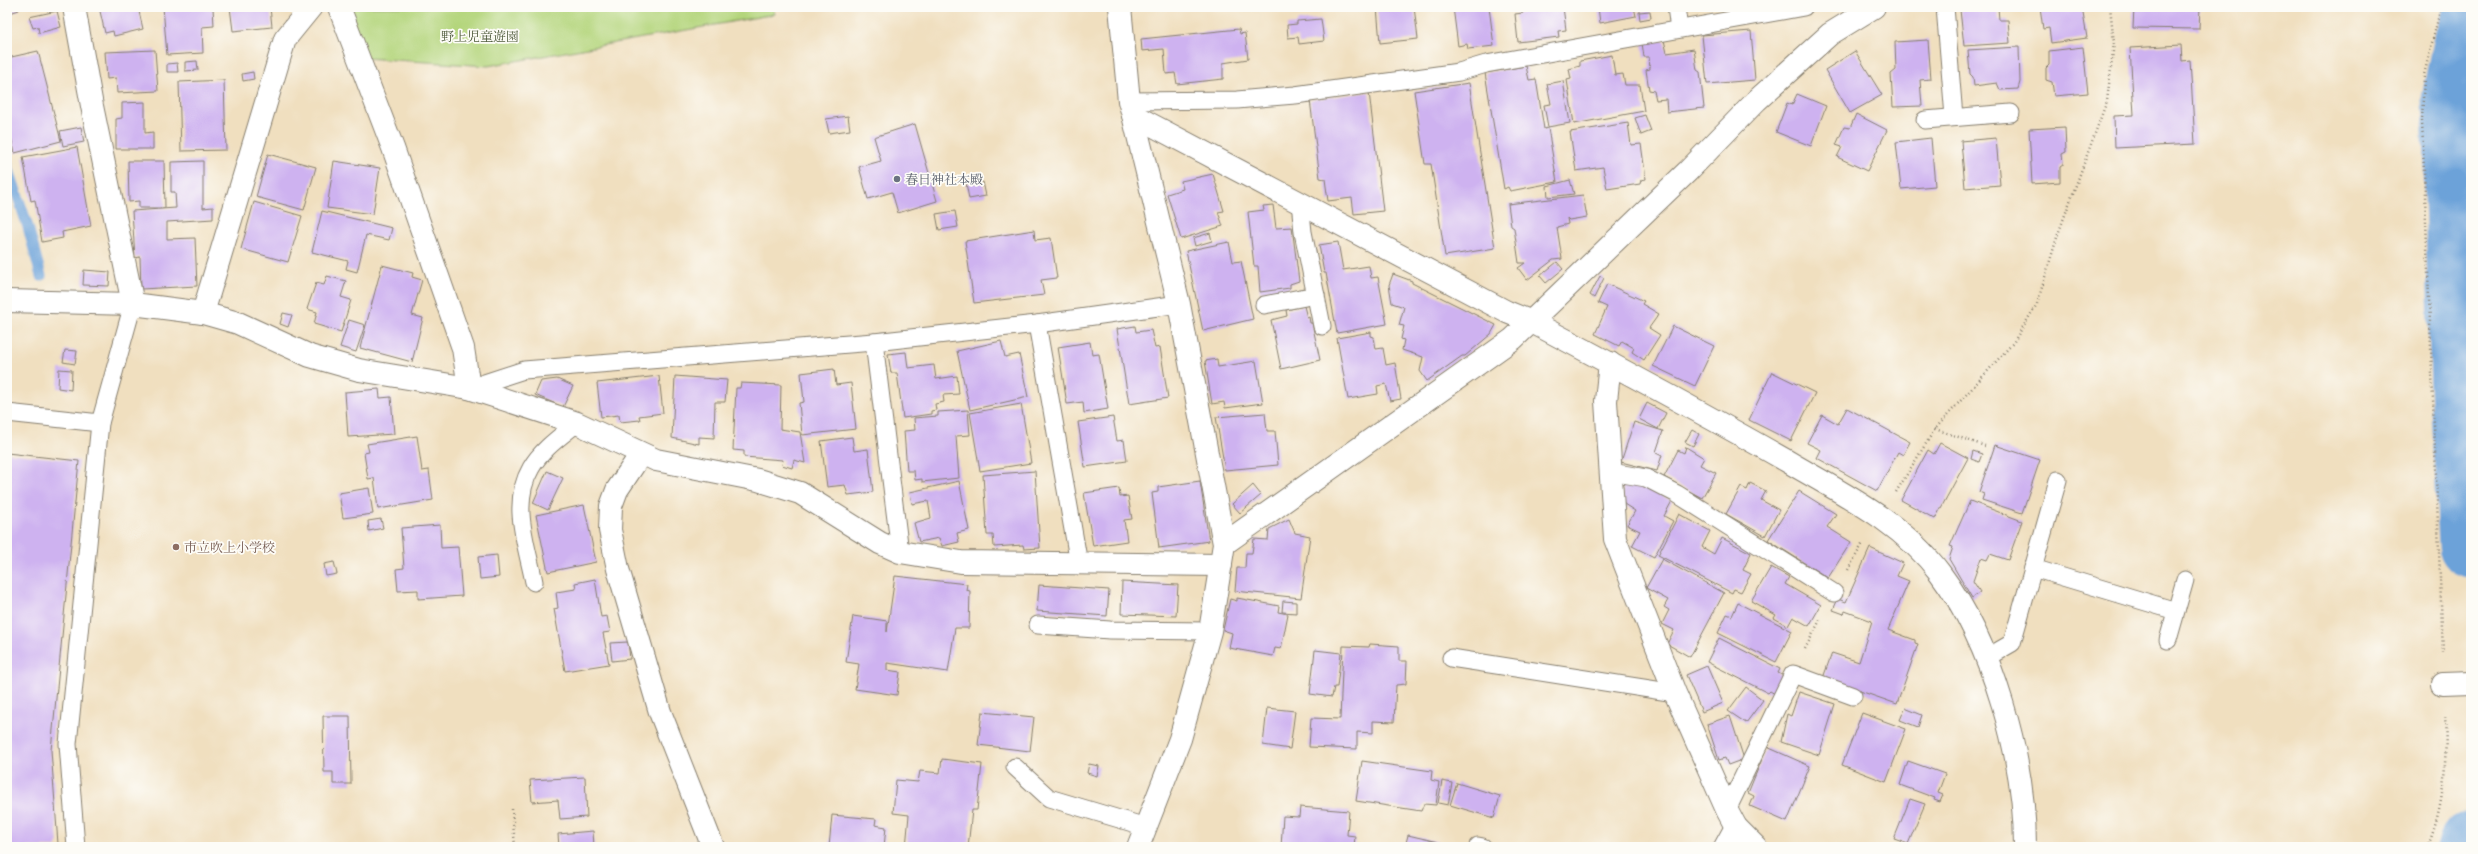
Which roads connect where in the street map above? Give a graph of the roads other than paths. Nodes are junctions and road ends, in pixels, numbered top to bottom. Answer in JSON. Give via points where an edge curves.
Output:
{"nodes":[{"id":1,"x":74,"y":7,"type":"edge"},
{"id":2,"x":311,"y":7,"type":"edge"},
{"id":3,"x":339,"y":7,"type":"edge"},
{"id":4,"x":1120,"y":7,"type":"edge"},
{"id":5,"x":1676,"y":7,"type":"edge"},
{"id":6,"x":1804,"y":7,"type":"edge"},
{"id":7,"x":1874,"y":7,"type":"edge"},
{"id":8,"x":1945,"y":7,"type":"edge"},
{"id":9,"x":1679,"y":29,"type":"junction"},
{"id":10,"x":1131,"y":108,"type":"junction"},
{"id":11,"x":2010,"y":113,"type":"dead end"},
{"id":12,"x":1954,"y":117,"type":"junction"},
{"id":13,"x":1925,"y":120,"type":"dead end"},
{"id":14,"x":1300,"y":202,"type":"junction"},
{"id":15,"x":1316,"y":295,"type":"junction"},
{"id":16,"x":7,"y":301,"type":"edge"},
{"id":17,"x":133,"y":304,"type":"junction"},
{"id":18,"x":1179,"y":304,"type":"junction"},
{"id":19,"x":1264,"y":306,"type":"dead end"},
{"id":20,"x":202,"y":313,"type":"junction"},
{"id":21,"x":1532,"y":322,"type":"junction"},
{"id":22,"x":1037,"y":324,"type":"junction"},
{"id":23,"x":1322,"y":326,"type":"dead end"},
{"id":24,"x":874,"y":342,"type":"junction"},
{"id":25,"x":1610,"y":363,"type":"junction"},
{"id":26,"x":469,"y":388,"type":"junction"},
{"id":27,"x":7,"y":412,"type":"edge"},
{"id":28,"x":100,"y":423,"type":"junction"},
{"id":29,"x":577,"y":423,"type":"junction"},
{"id":30,"x":641,"y":454,"type":"junction"},
{"id":31,"x":1611,"y":472,"type":"junction"},
{"id":32,"x":2058,"y":480,"type":"dead end"},
{"id":33,"x":1224,"y":544,"type":"junction"},
{"id":34,"x":900,"y":552,"type":"junction"},
{"id":35,"x":1080,"y":564,"type":"junction"},
{"id":36,"x":1221,"y":565,"type":"junction"},
{"id":37,"x":2033,"y":568,"type":"junction"},
{"id":38,"x":2185,"y":580,"type":"dead end"},
{"id":39,"x":534,"y":582,"type":"dead end"},
{"id":40,"x":1834,"y":593,"type":"dead end"},
{"id":41,"x":2176,"y":611,"type":"junction"},
{"id":42,"x":1038,"y":625,"type":"dead end"},
{"id":43,"x":1210,"y":631,"type":"junction"},
{"id":44,"x":2168,"y":640,"type":"dead end"},
{"id":45,"x":1451,"y":658,"type":"dead end"},
{"id":46,"x":1986,"y":658,"type":"junction"},
{"id":47,"x":1675,"y":693,"type":"junction"},
{"id":48,"x":1853,"y":696,"type":"dead end"},
{"id":49,"x":1015,"y":768,"type":"dead end"},
{"id":50,"x":1731,"y":818,"type":"junction"},
{"id":51,"x":1142,"y":837,"type":"edge"},
{"id":52,"x":76,"y":847,"type":"edge"},
{"id":53,"x":713,"y":847,"type":"edge"},
{"id":54,"x":1725,"y":847,"type":"edge"},
{"id":55,"x":1756,"y":847,"type":"edge"},
{"id":56,"x":2025,"y":847,"type":"edge"}],
"edges":[{"from":1,"to":17,"type":"street"},
{"from":2,"to":20,"type":"street","via":[[285,39]]},
{"from":3,"to":26,"type":"street","via":[[393,148],[463,348]]},
{"from":4,"to":10,"type":"street"},
{"from":5,"to":9,"type":"lane"},
{"from":6,"to":9,"type":"lane"},
{"from":7,"to":21,"type":"street","via":[[1830,34],[1757,100],[1688,171]]},
{"from":8,"to":12,"type":"lane"},
{"from":9,"to":10,"type":"lane","via":[[1486,64],[1459,72],[1295,95]]},
{"from":10,"to":14,"type":"street"},
{"from":10,"to":18,"type":"street"},
{"from":11,"to":12,"type":"lane"},
{"from":12,"to":13,"type":"lane"},
{"from":14,"to":15,"type":"lane","via":[[1303,232]]},
{"from":14,"to":21,"type":"street","via":[[1507,312]]},
{"from":15,"to":19,"type":"lane"},
{"from":15,"to":23,"type":"lane"},
{"from":16,"to":17,"type":"street"},
{"from":17,"to":20,"type":"street"},
{"from":17,"to":28,"type":"lane"},
{"from":18,"to":22,"type":"lane"},
{"from":18,"to":33,"type":"street"},
{"from":20,"to":26,"type":"street","via":[[238,323],[310,356],[359,370]]},
{"from":21,"to":25,"type":"street"},
{"from":21,"to":33,"type":"street","via":[[1507,344]]},
{"from":22,"to":24,"type":"lane"},
{"from":22,"to":35,"type":"lane"},
{"from":24,"to":26,"type":"lane","via":[[524,370]]},
{"from":24,"to":34,"type":"lane"},
{"from":25,"to":31,"type":"street","via":[[1606,401]]},
{"from":25,"to":46,"type":"street","via":[[1880,515],[1915,546],[1939,572],[1982,646]]},
{"from":26,"to":29,"type":"street"},
{"from":27,"to":28,"type":"lane"},
{"from":28,"to":52,"type":"lane","via":[[68,744]]},
{"from":29,"to":30,"type":"street"},
{"from":29,"to":39,"type":"lane","via":[[544,451],[530,468],[522,492],[520,511]]},
{"from":30,"to":34,"type":"street","via":[[656,460],[758,480],[800,493],[880,544]]},
{"from":30,"to":53,"type":"street","via":[[617,490],[611,506],[610,530],[618,569],[660,712]]},
{"from":31,"to":40,"type":"lane","via":[[1646,478],[1677,494]]},
{"from":31,"to":47,"type":"street","via":[[1616,539]]},
{"from":32,"to":37,"type":"lane"},
{"from":33,"to":36,"type":"street"},
{"from":34,"to":35,"type":"street","via":[[961,562]]},
{"from":35,"to":36,"type":"street"},
{"from":36,"to":43,"type":"street"},
{"from":37,"to":41,"type":"lane"},
{"from":37,"to":46,"type":"lane","via":[[2012,643]]},
{"from":38,"to":41,"type":"lane"},
{"from":41,"to":44,"type":"lane"},
{"from":42,"to":43,"type":"lane","via":[[1110,630]]},
{"from":43,"to":51,"type":"street","via":[[1180,739]]},
{"from":45,"to":47,"type":"lane"},
{"from":46,"to":56,"type":"street","via":[[2001,700],[2015,758]]},
{"from":47,"to":50,"type":"street"},
{"from":48,"to":50,"type":"lane","via":[[1793,674]]},
{"from":49,"to":51,"type":"lane","via":[[1049,798]]},
{"from":50,"to":54,"type":"street"},
{"from":50,"to":55,"type":"street"}]}
